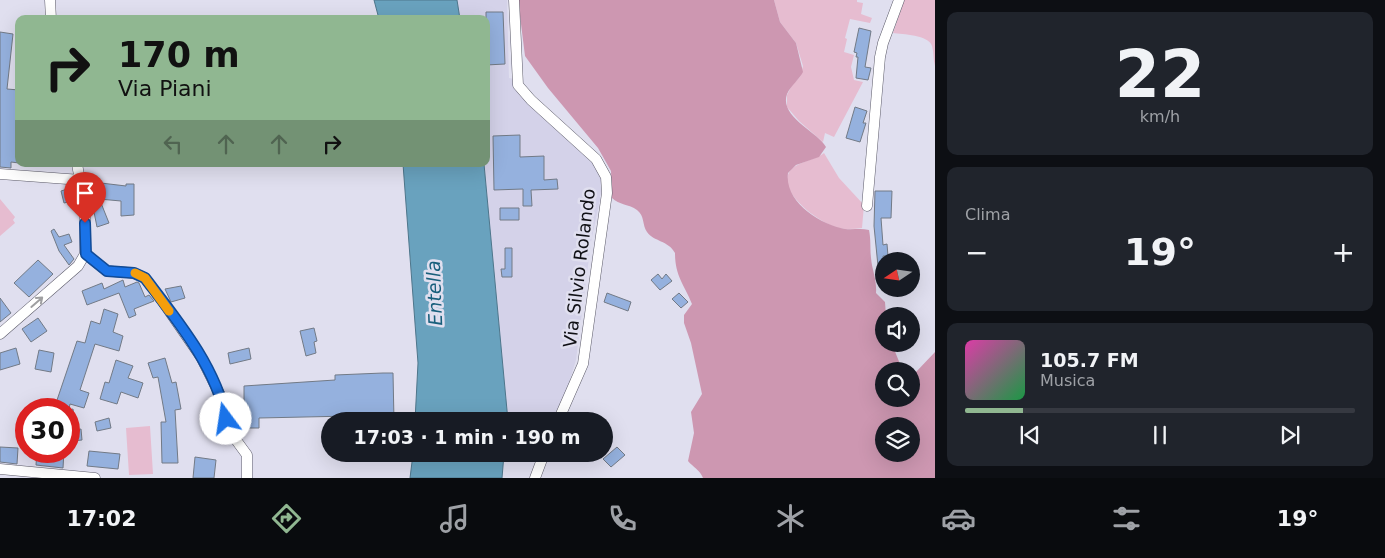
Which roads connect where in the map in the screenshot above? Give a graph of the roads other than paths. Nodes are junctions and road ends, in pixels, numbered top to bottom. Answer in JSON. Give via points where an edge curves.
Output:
{"nodes":[{"id":1,"x":50,"y":0,"type":"edge"},
{"id":2,"x":514,"y":0,"type":"edge"},
{"id":3,"x":899,"y":0,"type":"edge"},
{"id":4,"x":51,"y":15,"type":"edge"},
{"id":5,"x":78,"y":167,"type":"edge"},
{"id":6,"x":0,"y":174,"type":"edge"},
{"id":7,"x":81,"y":180,"type":"junction"},
{"id":8,"x":867,"y":206,"type":"dead end"},
{"id":9,"x":86,"y":254,"type":"junction"},
{"id":10,"x":0,"y":334,"type":"edge"},
{"id":11,"x":562,"y":412,"type":"edge"},
{"id":12,"x":541,"y":462,"type":"edge"},
{"id":13,"x":0,"y":469,"type":"edge"},
{"id":14,"x":94,"y":478,"type":"edge"},
{"id":15,"x":248,"y":478,"type":"edge"},
{"id":16,"x":535,"y":478,"type":"edge"}],
"edges":[{"from":1,"to":4,"type":"street"},
{"from":2,"to":11,"type":"street","name":"Via Silvio Rolando","via":[[518,85],[530,100],[596,159],[606,177],[607,193],[583,364]]},
{"from":3,"to":8,"type":"street","via":[[880,57]]},
{"from":5,"to":7,"type":"street"},
{"from":6,"to":7,"type":"street"},
{"from":7,"to":9,"type":"street"},
{"from":10,"to":9,"type":"street","one_way":true,"via":[[78,266]]},
{"from":9,"to":15,"type":"street","via":[[107,271],[134,273],[145,278],[163,302],[201,357],[222,399],[228,429],[247,455]]},
{"from":12,"to":16,"type":"street"},
{"from":13,"to":14,"type":"street"}]}
